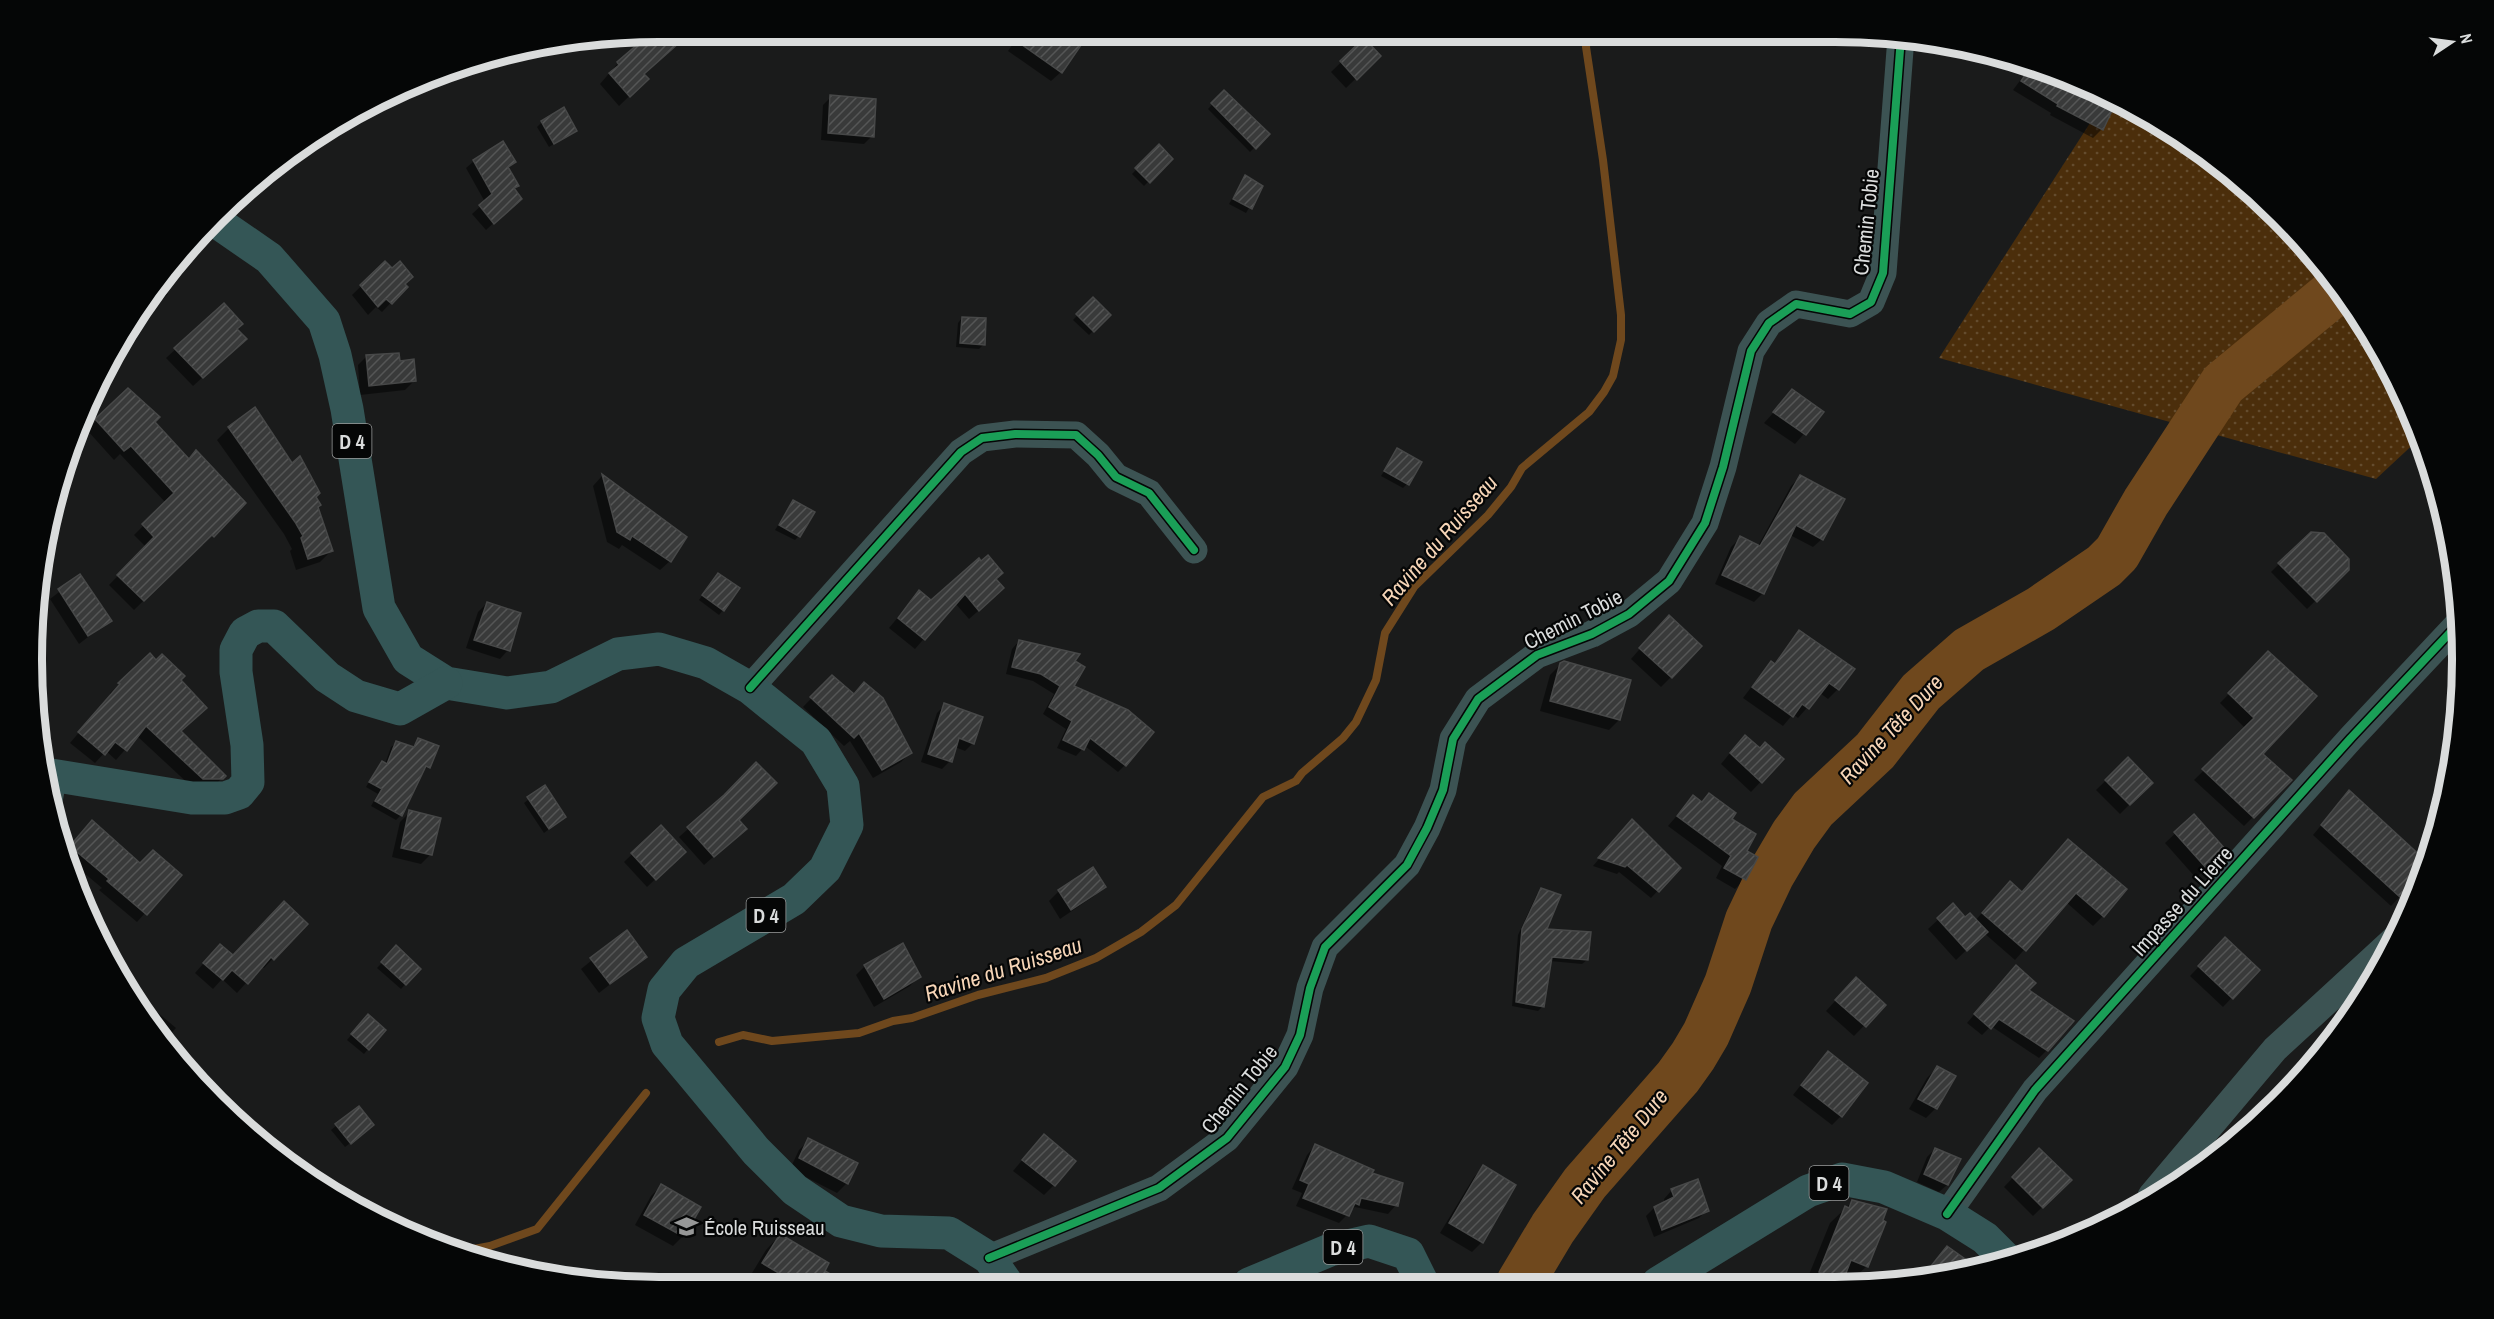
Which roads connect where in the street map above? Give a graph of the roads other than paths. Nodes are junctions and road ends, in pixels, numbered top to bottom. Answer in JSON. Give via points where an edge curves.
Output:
{"nodes":[{"id":1,"x":1899,"y":45,"type":"edge"},
{"id":2,"x":221,"y":225,"type":"edge"},
{"id":3,"x":1194,"y":550,"type":"dead end"},
{"id":4,"x":2451,"y":631,"type":"edge"},
{"id":5,"x":446,"y":682,"type":"junction"},
{"id":6,"x":750,"y":688,"type":"junction"},
{"id":7,"x":55,"y":784,"type":"edge"},
{"id":8,"x":2375,"y":957,"type":"edge"},
{"id":9,"x":2162,"y":1182,"type":"edge"},
{"id":10,"x":1947,"y":1214,"type":"junction"},
{"id":11,"x":2001,"y":1254,"type":"edge"},
{"id":12,"x":989,"y":1258,"type":"junction"},
{"id":13,"x":1002,"y":1277,"type":"edge"},
{"id":14,"x":1272,"y":1277,"type":"edge"},
{"id":15,"x":1420,"y":1277,"type":"edge"},
{"id":16,"x":1668,"y":1277,"type":"edge"}],
"edges":[{"from":1,"to":12,"type":"street","name":"Chemin Tobie","via":[[1883,273],[1871,302],[1850,314],[1796,304],[1769,323],[1750,351],[1723,467],[1705,523],[1669,581],[1629,614],[1592,634],[1537,655],[1478,699],[1453,739],[1443,790],[1407,865],[1325,947],[1310,988],[1300,1035],[1285,1067],[1227,1138],[1159,1188]]},
{"from":2,"to":5,"type":"main road","number":"D 4","via":[[269,258],[324,321],[347,409],[378,608],[408,659]]},
{"from":3,"to":6,"type":"street","via":[[1149,493],[1116,477],[1076,435],[982,438],[961,452]]},
{"from":4,"to":10,"type":"street","name":"Impasse du Lierre","via":[[2036,1090]]},
{"from":5,"to":6,"type":"main road","number":"D 4","via":[[507,693],[551,687],[618,654],[659,649],[706,663]]},
{"from":5,"to":7,"type":"main road","via":[[400,709],[356,696],[327,677],[274,626],[258,626],[245,633],[237,650],[248,782],[239,794],[192,798]]},
{"from":6,"to":12,"type":"main road","number":"D 4","via":[[816,741],[843,786],[847,825],[825,869],[794,899],[686,963],[664,990],[658,1018],[667,1044],[756,1151],[795,1190],[841,1221],[881,1231],[949,1233]]},
{"from":8,"to":9,"type":"street","via":[[2275,1048]]},
{"from":10,"to":11,"type":"main road","number":"D 4"},
{"from":10,"to":16,"type":"main road","number":"D 4","via":[[1884,1187],[1842,1179],[1808,1191]]},
{"from":12,"to":13,"type":"main road","number":"D 4"},
{"from":14,"to":15,"type":"main road","number":"D 4","via":[[1330,1250],[1369,1241],[1408,1254]]}]}
